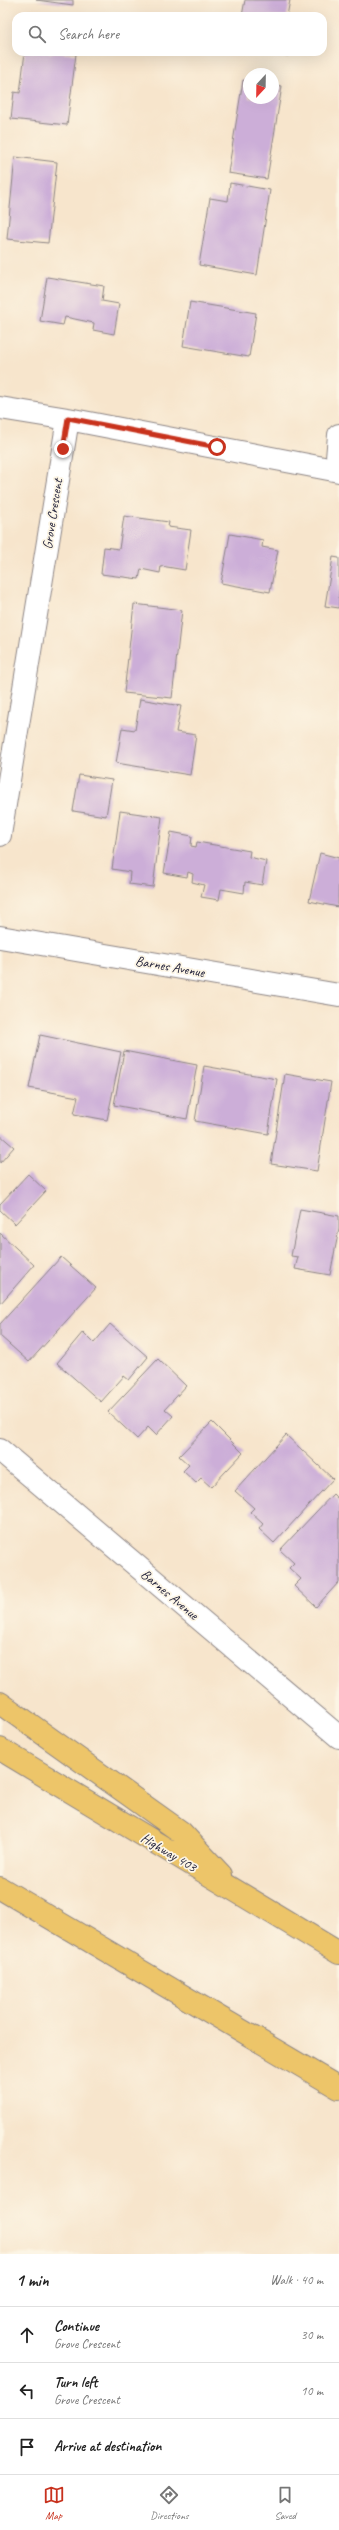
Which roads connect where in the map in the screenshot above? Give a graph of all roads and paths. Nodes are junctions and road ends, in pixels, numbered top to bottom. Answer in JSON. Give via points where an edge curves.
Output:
{"nodes":[{"id":1,"x":0,"y":408,"type":"edge"},
{"id":2,"x":68,"y":418,"type":"junction"},
{"id":3,"x":339,"y":435,"type":"edge"},
{"id":4,"x":337,"y":470,"type":"edge"},
{"id":5,"x":0,"y":835,"type":"edge"},
{"id":6,"x":0,"y":937,"type":"edge"},
{"id":7,"x":339,"y":995,"type":"edge"},
{"id":8,"x":0,"y":1450,"type":"edge"},
{"id":9,"x":0,"y":1703,"type":"edge"},
{"id":10,"x":339,"y":1737,"type":"edge"},
{"id":11,"x":0,"y":1748,"type":"edge"},
{"id":12,"x":0,"y":1888,"type":"edge"},
{"id":13,"x":239,"y":1895,"type":"junction"},
{"id":14,"x":339,"y":1953,"type":"edge"},
{"id":15,"x":339,"y":2088,"type":"edge"}],
"edges":[{"from":1,"to":2,"type":"street"},
{"from":2,"to":4,"type":"street"},
{"from":2,"to":5,"type":"street","name":"Grove Crescent"},
{"from":3,"to":4,"type":"street"},
{"from":6,"to":7,"type":"street","name":"Barnes Avenue"},
{"from":8,"to":10,"type":"street","name":"Barnes Avenue"},
{"from":9,"to":13,"type":"highway","via":[[181,1832]]},
{"from":11,"to":13,"type":"highway","name":"Highway 403"},
{"from":12,"to":15,"type":"highway"},
{"from":13,"to":14,"type":"highway","name":"Highway 403"}]}
